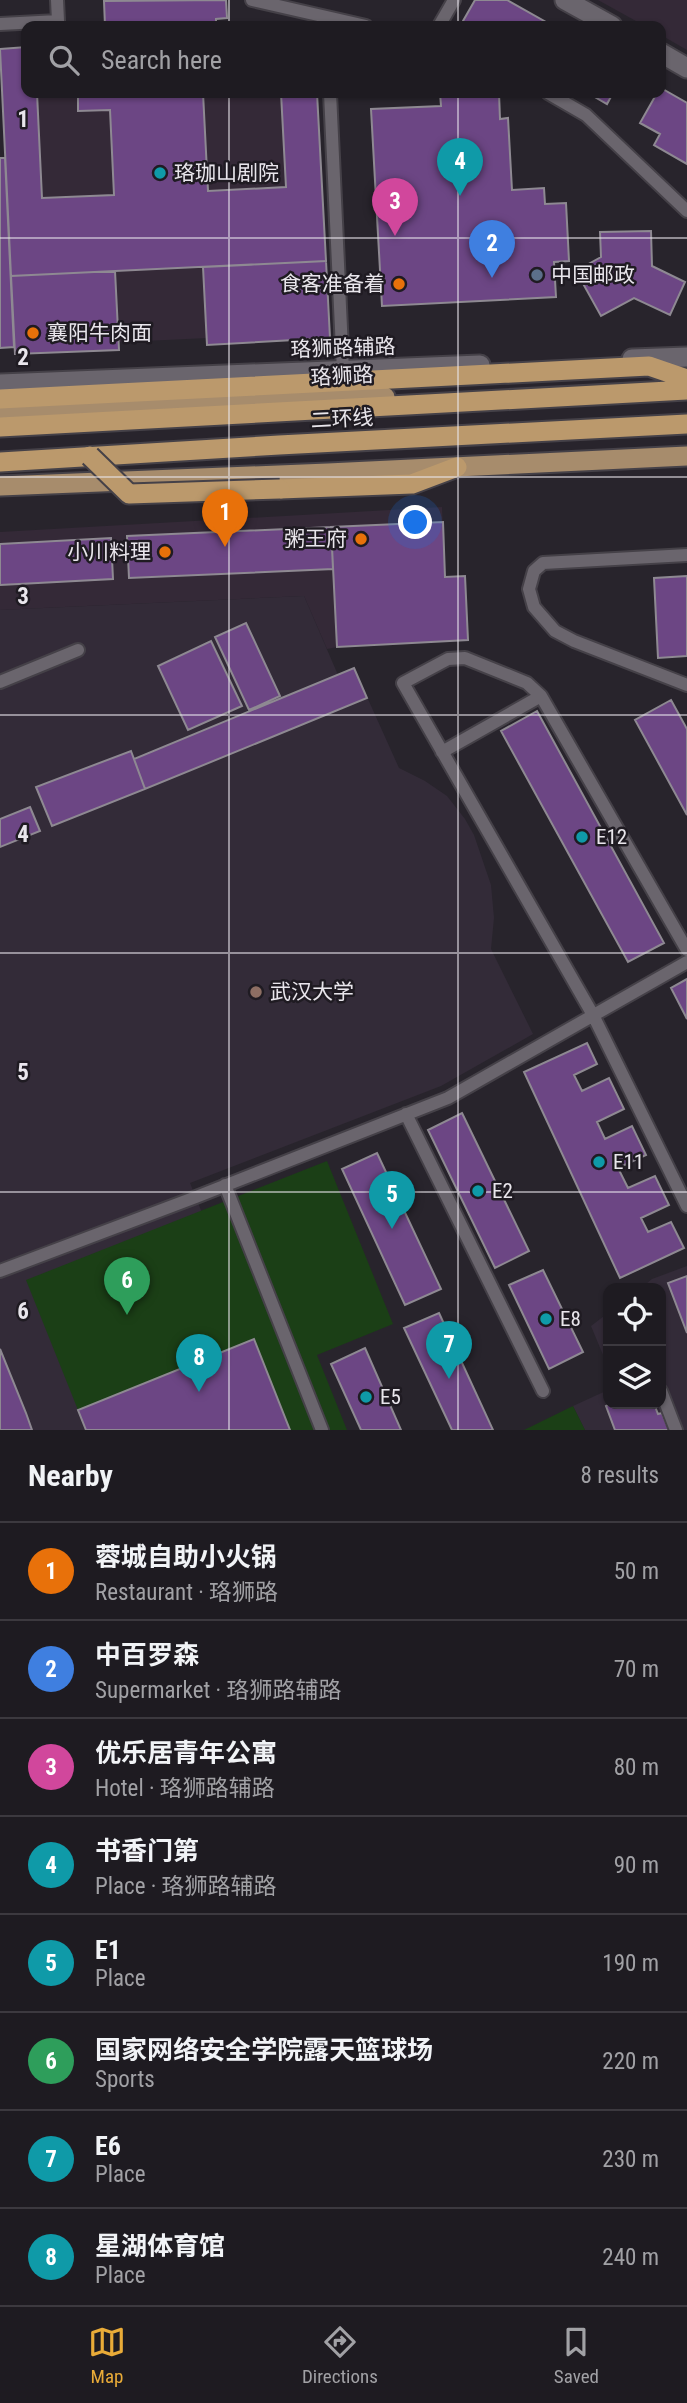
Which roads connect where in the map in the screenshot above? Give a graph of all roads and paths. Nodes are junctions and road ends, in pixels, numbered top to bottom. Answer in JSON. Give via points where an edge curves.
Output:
{"nodes":[{"id":1,"x":57,"y":0,"type":"edge"},
{"id":2,"x":252,"y":0,"type":"edge"},
{"id":3,"x":454,"y":0,"type":"edge"},
{"id":4,"x":565,"y":0,"type":"edge"},
{"id":5,"x":58,"y":21,"type":"edge"},
{"id":6,"x":324,"y":21,"type":"edge"},
{"id":7,"x":442,"y":21,"type":"edge"},
{"id":8,"x":603,"y":21,"type":"edge"},
{"id":9,"x":21,"y":23,"type":"edge"},
{"id":10,"x":0,"y":24,"type":"edge"},
{"id":11,"x":666,"y":56,"type":"edge"},
{"id":12,"x":687,"y":68,"type":"edge"},
{"id":13,"x":330,"y":98,"type":"edge"},
{"id":14,"x":557,"y":98,"type":"edge"},
{"id":15,"x":687,"y":211,"type":"edge"},
{"id":16,"x":687,"y":357,"type":"edge"},
{"id":17,"x":343,"y":370,"type":"junction"},
{"id":18,"x":687,"y":380,"type":"edge"},
{"id":19,"x":0,"y":384,"type":"edge"},
{"id":20,"x":687,"y":390,"type":"edge"},
{"id":21,"x":0,"y":399,"type":"edge"},
{"id":22,"x":0,"y":416,"type":"edge"},
{"id":23,"x":687,"y":424,"type":"edge"},
{"id":24,"x":0,"y":427,"type":"edge"},
{"id":25,"x":90,"y":456,"type":"junction"},
{"id":26,"x":687,"y":456,"type":"edge"},
{"id":27,"x":0,"y":462,"type":"edge"},
{"id":28,"x":457,"y":467,"type":"junction"},
{"id":29,"x":0,"y":486,"type":"edge"},
{"id":30,"x":687,"y":555,"type":"edge"},
{"id":31,"x":78,"y":650,"type":"dead end"},
{"id":32,"x":0,"y":682,"type":"edge"},
{"id":33,"x":687,"y":685,"type":"edge"},
{"id":34,"x":541,"y":696,"type":"junction"},
{"id":35,"x":442,"y":752,"type":"junction"},
{"id":36,"x":687,"y":950,"type":"edge"},
{"id":37,"x":687,"y":962,"type":"edge"},
{"id":38,"x":593,"y":1015,"type":"junction"},
{"id":39,"x":406,"y":1114,"type":"junction"},
{"id":40,"x":225,"y":1185,"type":"junction"},
{"id":41,"x":687,"y":1206,"type":"edge"},
{"id":42,"x":0,"y":1271,"type":"edge"},
{"id":43,"x":543,"y":1391,"type":"dead end"},
{"id":44,"x":666,"y":1404,"type":"edge"},
{"id":45,"x":323,"y":1430,"type":"edge"},
{"id":46,"x":676,"y":1430,"type":"edge"}],
"edges":[{"from":1,"to":5,"type":"lane"},
{"from":2,"to":6,"type":"lane"},
{"from":3,"to":7,"type":"lane"},
{"from":4,"to":8,"type":"street"},
{"from":9,"to":10,"type":"lane"},
{"from":11,"to":12,"type":"street"},
{"from":13,"to":17,"type":"lane"},
{"from":14,"to":15,"type":"lane","via":[[586,115]]},
{"from":16,"to":17,"type":"street","name":"珞狮路辅路"},
{"from":17,"to":19,"type":"street","name":"珞狮路辅路"},
{"from":18,"to":21,"type":"highway","via":[[649,366]]},
{"from":18,"to":22,"type":"main road","name":"珞狮路"},
{"from":20,"to":24,"type":"highway","name":"二环线"},
{"from":23,"to":25,"type":"highway","name":"二环线"},
{"from":25,"to":27,"type":"highway","name":"二环线"},
{"from":25,"to":28,"type":"highway","bridge":true,"via":[[129,494],[412,484]]},
{"from":26,"to":28,"type":"main road"},
{"from":28,"to":29,"type":"main road"},
{"from":30,"to":33,"type":"lane","via":[[543,563],[534,571],[529,589],[534,607],[555,631]]},
{"from":31,"to":32,"type":"lane"},
{"from":34,"to":35,"type":"lane"},
{"from":34,"to":35,"type":"lane","via":[[527,683],[465,658],[448,659],[403,683]]},
{"from":34,"to":36,"type":"lane"},
{"from":35,"to":38,"type":"lane"},
{"from":37,"to":38,"type":"lane"},
{"from":38,"to":39,"type":"lane","via":[[448,1098]]},
{"from":38,"to":41,"type":"lane"},
{"from":39,"to":40,"type":"lane"},
{"from":39,"to":43,"type":"lane"},
{"from":40,"to":42,"type":"lane"},
{"from":40,"to":45,"type":"lane"},
{"from":44,"to":46,"type":"lane"}]}
